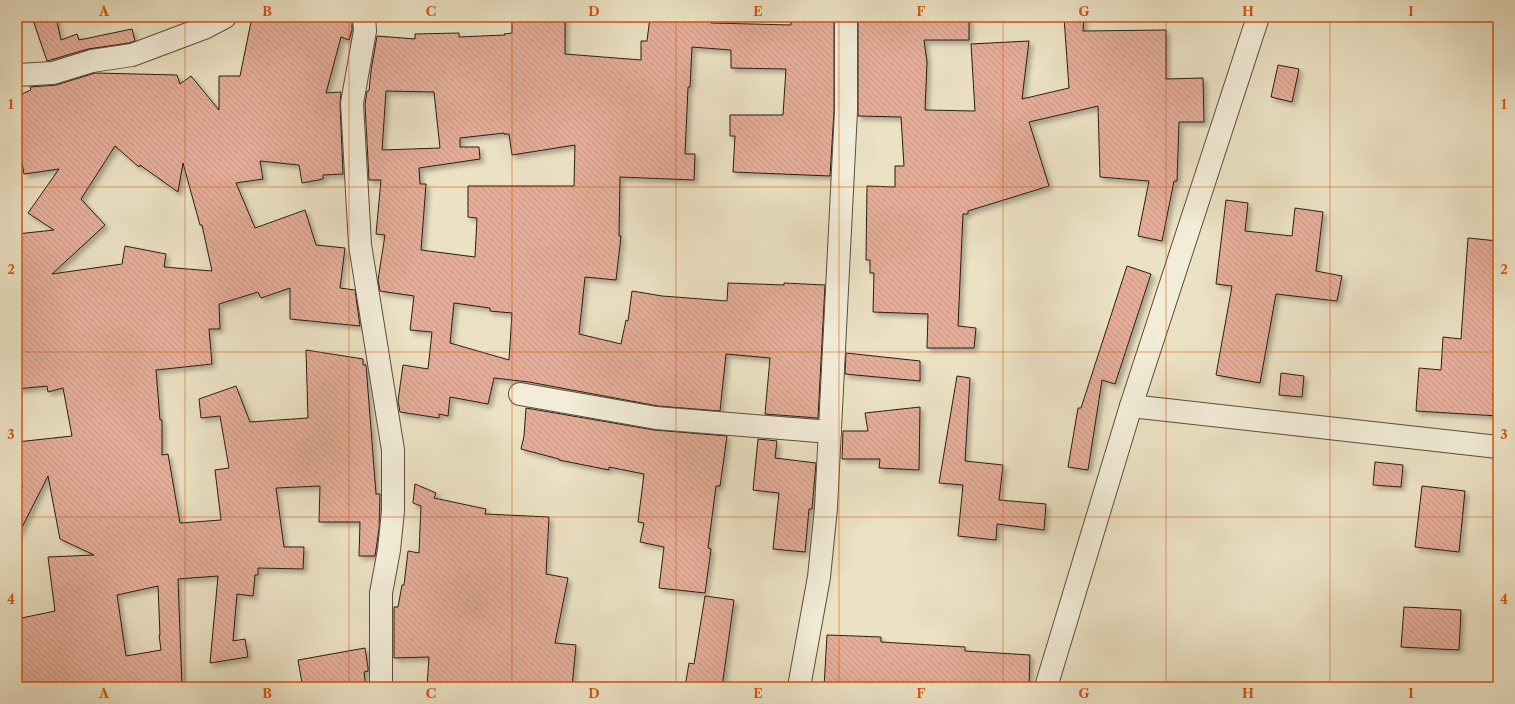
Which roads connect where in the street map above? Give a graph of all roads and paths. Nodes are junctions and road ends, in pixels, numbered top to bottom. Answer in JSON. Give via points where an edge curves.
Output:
{"nodes":[{"id":1,"x":225,"y":17,"type":"edge"},
{"id":2,"x":364,"y":17,"type":"edge"},
{"id":3,"x":846,"y":17,"type":"edge"},
{"id":4,"x":1258,"y":17,"type":"edge"},
{"id":5,"x":17,"y":75,"type":"edge"},
{"id":6,"x":520,"y":394,"type":"dead end"},
{"id":7,"x":1131,"y":406,"type":"junction"},
{"id":8,"x":830,"y":432,"type":"junction"},
{"id":9,"x":1498,"y":447,"type":"edge"},
{"id":10,"x":382,"y":687,"type":"edge"},
{"id":11,"x":798,"y":687,"type":"edge"},
{"id":12,"x":1046,"y":687,"type":"edge"}],
"edges":[{"from":1,"to":5,"type":"street","via":[[204,28],[132,54],[92,61],[53,73]]},
{"from":2,"to":10,"type":"street","via":[[352,103],[360,245],[393,450],[393,511],[381,594]]},
{"from":3,"to":8,"type":"street","via":[[846,111]]},
{"from":4,"to":7,"type":"street"},
{"from":6,"to":8,"type":"street","via":[[656,418]]},
{"from":7,"to":9,"type":"street"},
{"from":7,"to":12,"type":"street"},
{"from":8,"to":11,"type":"street","via":[[819,577]]}]}
